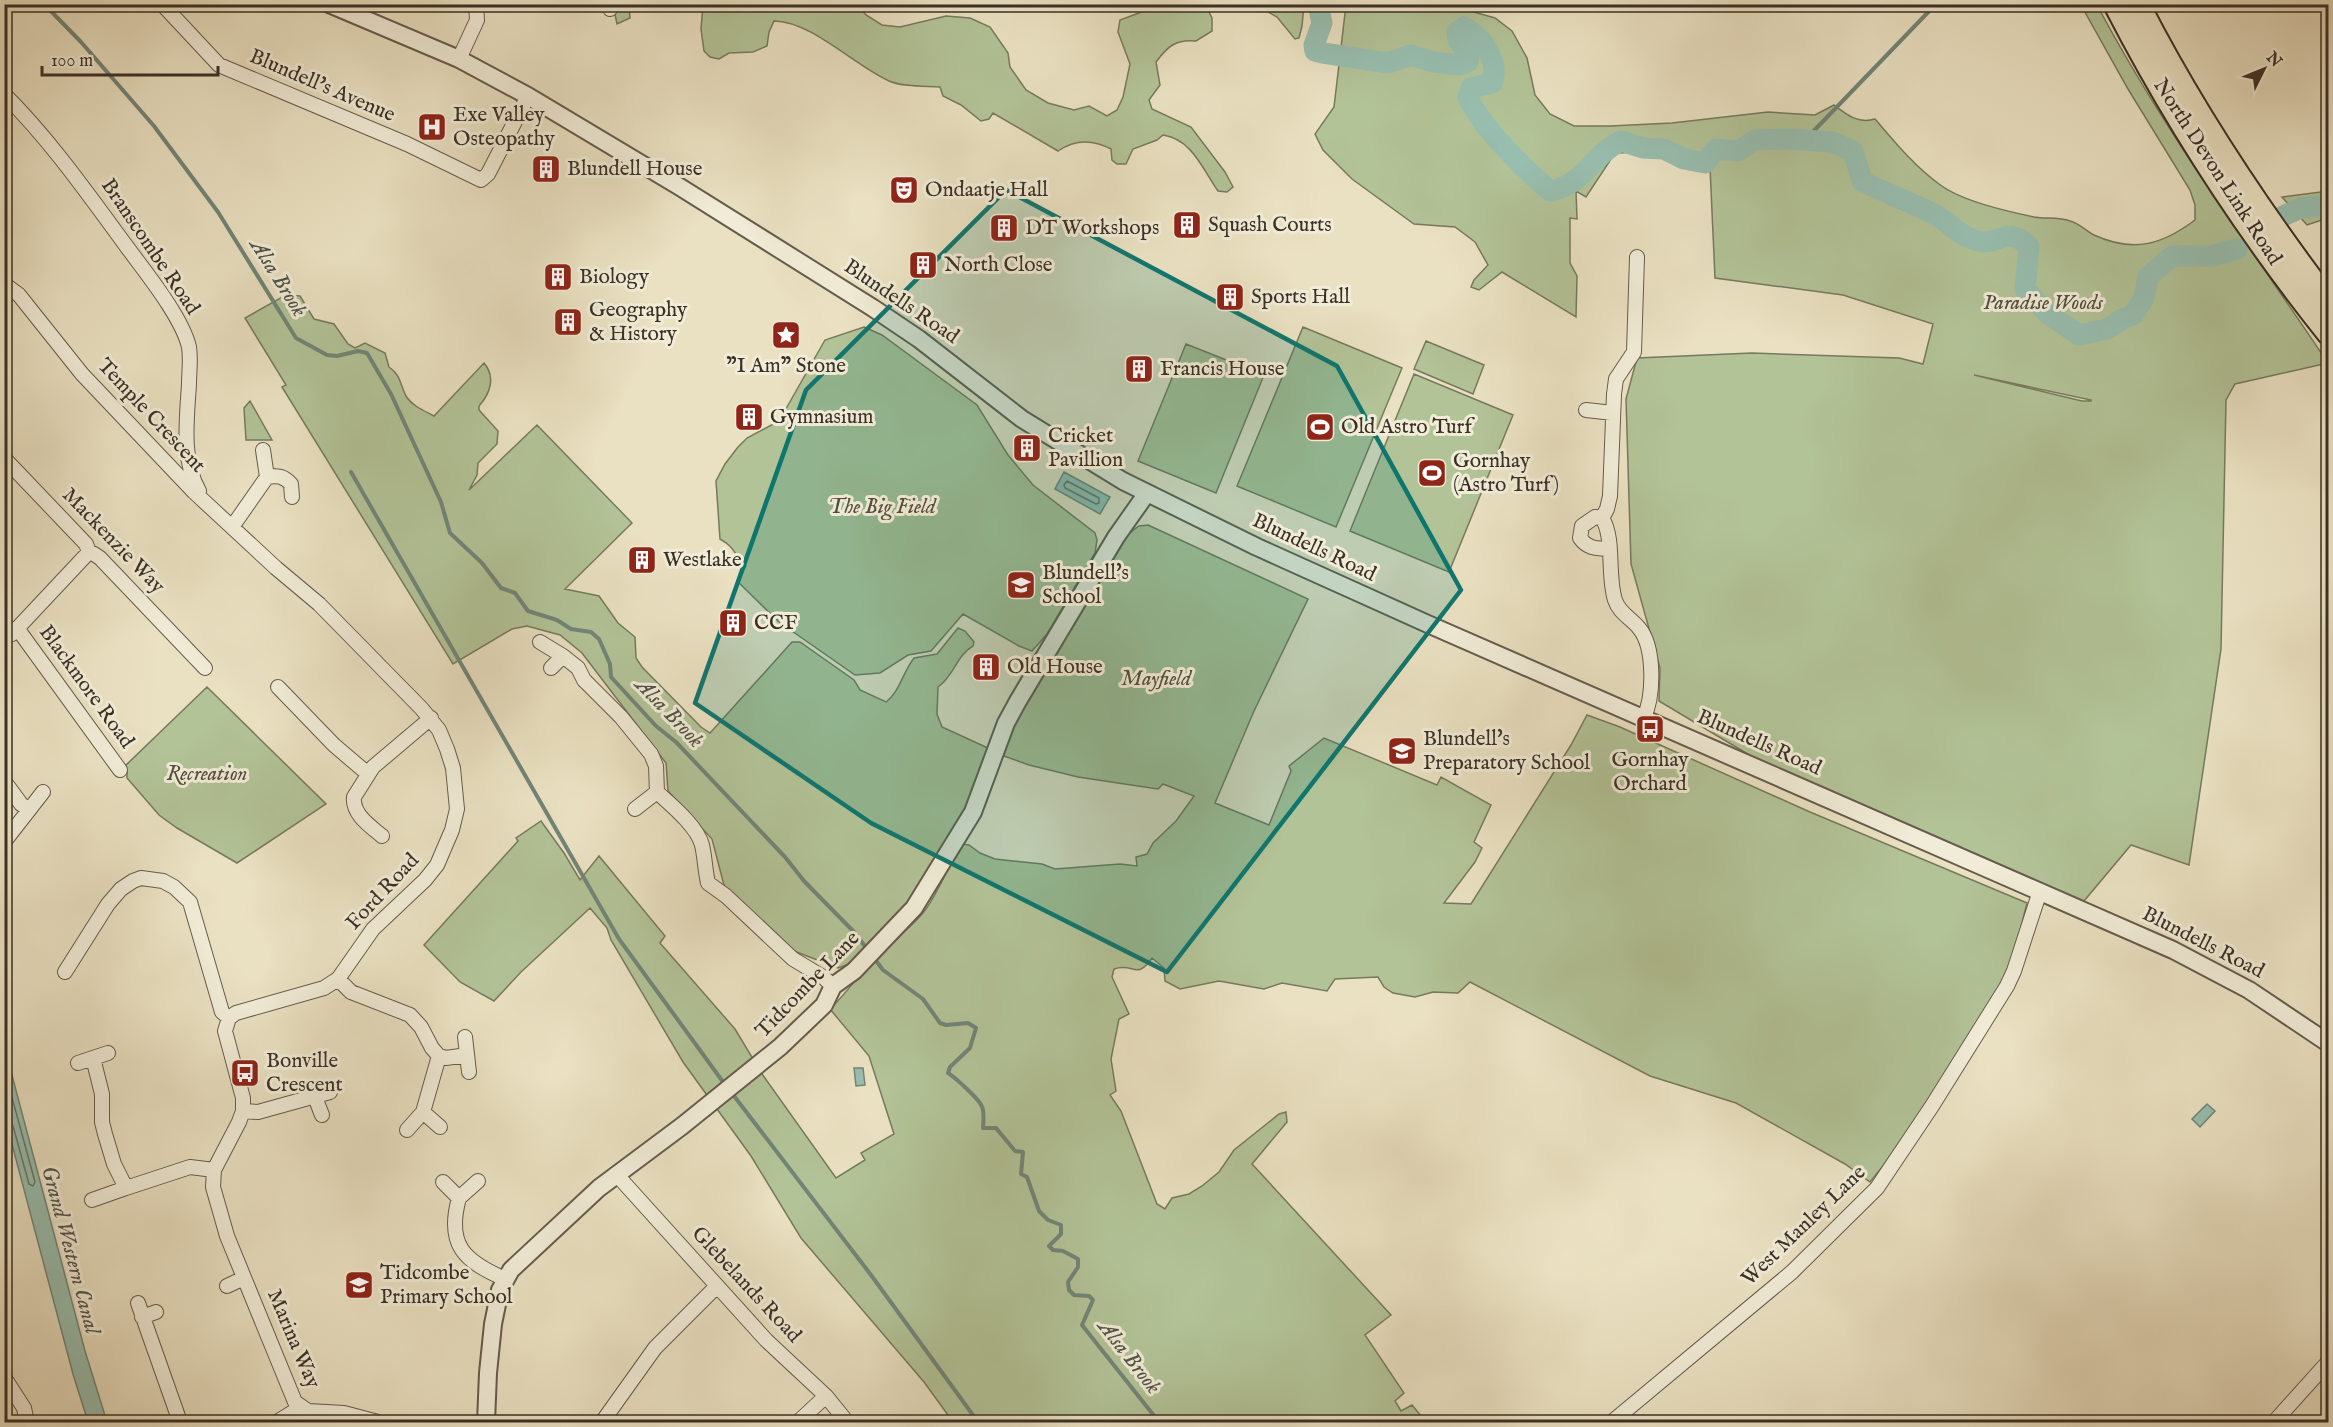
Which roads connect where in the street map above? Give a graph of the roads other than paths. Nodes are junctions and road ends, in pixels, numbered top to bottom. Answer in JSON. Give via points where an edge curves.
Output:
{"nodes":[{"id":1,"x":162,"y":4,"type":"edge"},
{"id":2,"x":329,"y":4,"type":"edge"},
{"id":3,"x":476,"y":4,"type":"edge"},
{"id":4,"x":2115,"y":4,"type":"edge"},
{"id":5,"x":2138,"y":4,"type":"edge"},
{"id":6,"x":459,"y":59,"type":"junction"},
{"id":7,"x":4,"y":94,"type":"edge"},
{"id":8,"x":525,"y":100,"type":"junction"},
{"id":9,"x":1637,"y":257,"type":"dead end"},
{"id":10,"x":4,"y":284,"type":"edge"},
{"id":11,"x":2328,"y":301,"type":"edge"},
{"id":12,"x":2328,"y":333,"type":"edge"},
{"id":13,"x":1586,"y":410,"type":"dead end"},
{"id":14,"x":1613,"y":413,"type":"junction"},
{"id":15,"x":263,"y":450,"type":"dead end"},
{"id":16,"x":188,"y":451,"type":"junction"},
{"id":17,"x":4,"y":458,"type":"edge"},
{"id":18,"x":166,"y":461,"type":"junction"},
{"id":19,"x":267,"y":477,"type":"junction"},
{"id":20,"x":1147,"y":493,"type":"junction"},
{"id":21,"x":292,"y":497,"type":"dead end"},
{"id":22,"x":204,"y":500,"type":"junction"},
{"id":23,"x":1602,"y":518,"type":"junction"},
{"id":24,"x":232,"y":527,"type":"junction"},
{"id":25,"x":1608,"y":549,"type":"junction"},
{"id":26,"x":88,"y":552,"type":"junction"},
{"id":27,"x":276,"y":568,"type":"joint"},
{"id":28,"x":8,"y":635,"type":"edge"},
{"id":29,"x":540,"y":642,"type":"dead end"},
{"id":30,"x":563,"y":656,"type":"junction"},
{"id":31,"x":205,"y":668,"type":"dead end"},
{"id":32,"x":551,"y":668,"type":"dead end"},
{"id":33,"x":278,"y":687,"type":"dead end"},
{"id":34,"x":1644,"y":717,"type":"junction"},
{"id":35,"x":431,"y":718,"type":"junction"},
{"id":36,"x":120,"y":770,"type":"dead end"},
{"id":37,"x":368,"y":774,"type":"junction"},
{"id":38,"x":4,"y":781,"type":"edge"},
{"id":39,"x":44,"y":792,"type":"dead end"},
{"id":40,"x":657,"y":792,"type":"junction"},
{"id":41,"x":635,"y":809,"type":"dead end"},
{"id":42,"x":29,"y":810,"type":"junction"},
{"id":43,"x":382,"y":836,"type":"dead end"},
{"id":44,"x":4,"y":842,"type":"edge"},
{"id":45,"x":2040,"y":891,"type":"junction"},
{"id":46,"x":73,"y":967,"type":"dead end"},
{"id":47,"x":338,"y":979,"type":"junction"},
{"id":48,"x":833,"y":986,"type":"junction"},
{"id":49,"x":229,"y":1018,"type":"junction"},
{"id":50,"x":465,"y":1037,"type":"dead end"},
{"id":51,"x":2328,"y":1043,"type":"edge"},
{"id":52,"x":108,"y":1053,"type":"dead end"},
{"id":53,"x":466,"y":1055,"type":"junction"},
{"id":54,"x":439,"y":1056,"type":"junction"},
{"id":55,"x":93,"y":1058,"type":"junction"},
{"id":56,"x":78,"y":1063,"type":"dead end"},
{"id":57,"x":469,"y":1072,"type":"dead end"},
{"id":58,"x":330,"y":1092,"type":"dead end"},
{"id":59,"x":315,"y":1097,"type":"junction"},
{"id":60,"x":243,"y":1111,"type":"junction"},
{"id":61,"x":423,"y":1112,"type":"junction"},
{"id":62,"x":322,"y":1115,"type":"dead end"},
{"id":63,"x":440,"y":1127,"type":"dead end"},
{"id":64,"x":407,"y":1130,"type":"dead end"},
{"id":65,"x":214,"y":1170,"type":"junction"},
{"id":66,"x":616,"y":1174,"type":"junction"},
{"id":67,"x":478,"y":1181,"type":"dead end"},
{"id":68,"x":443,"y":1182,"type":"dead end"},
{"id":69,"x":126,"y":1188,"type":"junction"},
{"id":70,"x":459,"y":1198,"type":"junction"},
{"id":71,"x":92,"y":1200,"type":"dead end"},
{"id":72,"x":244,"y":1278,"type":"junction"},
{"id":73,"x":505,"y":1280,"type":"junction"},
{"id":74,"x":227,"y":1286,"type":"dead end"},
{"id":75,"x":717,"y":1286,"type":"junction"},
{"id":76,"x":156,"y":1312,"type":"dead end"},
{"id":77,"x":2328,"y":1362,"type":"edge"},
{"id":78,"x":4,"y":1377,"type":"edge"},
{"id":79,"x":826,"y":1396,"type":"junction"},
{"id":80,"x":301,"y":1407,"type":"junction"},
{"id":81,"x":604,"y":1418,"type":"edge"},
{"id":82,"x":27,"y":1422,"type":"edge"},
{"id":83,"x":180,"y":1422,"type":"edge"},
{"id":84,"x":277,"y":1422,"type":"edge"},
{"id":85,"x":378,"y":1422,"type":"edge"},
{"id":86,"x":486,"y":1422,"type":"edge"},
{"id":87,"x":798,"y":1422,"type":"edge"},
{"id":88,"x":847,"y":1422,"type":"edge"},
{"id":89,"x":1612,"y":1422,"type":"edge"},
{"id":90,"x":2274,"y":1422,"type":"edge"}],
"edges":[{"from":1,"to":8,"type":"street","name":"Blundell's Avenue","via":[[219,65],[407,144],[476,179],[483,180]]},
{"from":2,"to":6,"type":"street","name":"Blundells Road"},
{"from":3,"to":6,"type":"street","via":[[477,20]]},
{"from":4,"to":12,"type":"highway","name":"North Devon Link Road","via":[[2176,114],[2217,178]]},
{"from":5,"to":11,"type":"highway","name":"North Devon Link Road","via":[[2239,174]]},
{"from":6,"to":8,"type":"street","name":"Blundells Road"},
{"from":7,"to":16,"type":"street","name":"Branscombe Road","via":[[88,193],[145,271],[184,335],[190,357]]},
{"from":8,"to":20,"type":"street","name":"Blundells Road","via":[[680,187],[873,308],[1030,425]]},
{"from":9,"to":14,"type":"street","via":[[1634,352],[1616,379]]},
{"from":10,"to":18,"type":"street","name":"Temple Crescent","via":[[19,295],[82,374]]},
{"from":13,"to":14,"type":"street"},
{"from":14,"to":23,"type":"street","via":[[1610,496]]},
{"from":15,"to":19,"type":"street"},
{"from":16,"to":18,"type":"street","via":[[176,462]]},
{"from":16,"to":22,"type":"street","name":"Branscombe Road","via":[[194,482]]},
{"from":17,"to":26,"type":"street","name":"Mackenzie Way","via":[[86,544]]},
{"from":18,"to":22,"type":"street","name":"Temple Crescent"},
{"from":19,"to":21,"type":"street","via":[[278,475],[287,479]]},
{"from":19,"to":24,"type":"street"},
{"from":20,"to":34,"type":"street","name":"Blundells Road","via":[[1430,625]]},
{"from":20,"to":48,"type":"street","name":"Tidcombe Lane","via":[[1116,537],[1006,723],[977,801],[958,839],[914,908],[854,971]]},
{"from":22,"to":24,"type":"street","name":"Temple Crescent"},
{"from":23,"to":25,"type":"street","via":[[1609,536]]},
{"from":23,"to":25,"type":"street","via":[[1596,517],[1582,526],[1580,538],[1592,548]]},
{"from":24,"to":27,"type":"street","name":"Temple Crescent"},
{"from":25,"to":34,"type":"street","via":[[1616,602],[1620,611],[1640,628],[1648,645],[1652,686]]},
{"from":26,"to":28,"type":"street","name":"Blackmore Road"},
{"from":26,"to":31,"type":"street","name":"Mackenzie Way","via":[[100,558],[195,649]]},
{"from":27,"to":35,"type":"street","name":"Ford Road","via":[[320,604]]},
{"from":28,"to":36,"type":"street","name":"Blackmore Road"},
{"from":29,"to":30,"type":"street"},
{"from":30,"to":32,"type":"street"},
{"from":30,"to":40,"type":"street","via":[[578,668],[584,680],[651,754],[656,766]]},
{"from":33,"to":37,"type":"street"},
{"from":34,"to":45,"type":"street","name":"Blundells Road"},
{"from":35,"to":37,"type":"street"},
{"from":35,"to":47,"type":"street","name":"Ford Road","via":[[444,740],[453,768],[457,809],[449,839],[437,865],[373,929]]},
{"from":37,"to":43,"type":"street","via":[[353,802],[360,816]]},
{"from":38,"to":42,"type":"street"},
{"from":39,"to":42,"type":"street"},
{"from":40,"to":41,"type":"street"},
{"from":40,"to":48,"type":"street","via":[[698,836],[708,883],[793,959]]},
{"from":42,"to":44,"type":"street"},
{"from":45,"to":51,"type":"street","name":"Blundells Road","via":[[2210,968]]},
{"from":45,"to":89,"type":"street","name":"West Manley Lane","via":[[2007,986],[1877,1188],[1792,1272]]},
{"from":46,"to":49,"type":"street","via":[[113,897],[131,875],[163,881],[190,902],[222,1012]]},
{"from":47,"to":49,"type":"street","name":"Ford Road","via":[[324,988]]},
{"from":47,"to":54,"type":"street","via":[[351,992],[410,1015]]},
{"from":48,"to":66,"type":"street","name":"Tidcombe Lane","via":[[824,1005],[780,1047]]},
{"from":49,"to":60,"type":"street","via":[[225,1031]]},
{"from":50,"to":53,"type":"street"},
{"from":52,"to":55,"type":"street"},
{"from":53,"to":54,"type":"street"},
{"from":53,"to":57,"type":"street"},
{"from":54,"to":61,"type":"street"},
{"from":55,"to":56,"type":"street"},
{"from":55,"to":69,"type":"street","via":[[102,1094],[105,1134]]},
{"from":58,"to":59,"type":"street"},
{"from":59,"to":60,"type":"street","via":[[258,1112]]},
{"from":59,"to":62,"type":"street"},
{"from":60,"to":65,"type":"street"},
{"from":61,"to":63,"type":"street"},
{"from":61,"to":64,"type":"street"},
{"from":65,"to":69,"type":"street","via":[[190,1167]]},
{"from":65,"to":72,"type":"street","name":"Marina Way","via":[[213,1187],[226,1236]]},
{"from":66,"to":73,"type":"street","name":"Tidcombe Lane","via":[[511,1270]]},
{"from":66,"to":75,"type":"street","name":"Glebelands Road"},
{"from":67,"to":70,"type":"street"},
{"from":68,"to":70,"type":"street"},
{"from":69,"to":71,"type":"street"},
{"from":70,"to":73,"type":"street","via":[[456,1219],[461,1249],[472,1262]]},
{"from":72,"to":74,"type":"street","name":"Marina Way"},
{"from":72,"to":80,"type":"street","name":"Marina Way","via":[[295,1402]]},
{"from":73,"to":86,"type":"street","name":"Tidcombe Lane","via":[[493,1324]]},
{"from":75,"to":79,"type":"street","name":"Glebelands Road","via":[[773,1347]]},
{"from":75,"to":81,"type":"street","via":[[654,1348]]},
{"from":76,"to":83,"type":"street","via":[[140,1310]]},
{"from":77,"to":90,"type":"street"},
{"from":78,"to":82,"type":"street","via":[[24,1408]]},
{"from":79,"to":87,"type":"street"},
{"from":79,"to":88,"type":"street","name":"Glebelands Road"},
{"from":80,"to":84,"type":"street"},
{"from":80,"to":85,"type":"street","name":"Marina Way"}]}
